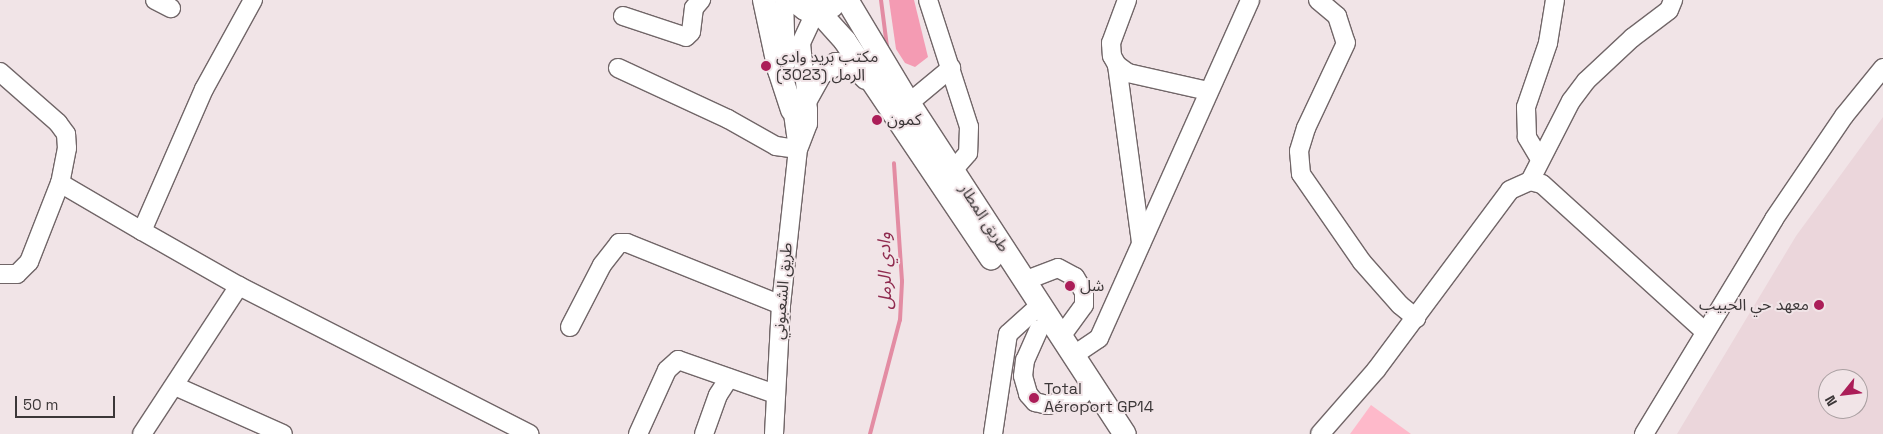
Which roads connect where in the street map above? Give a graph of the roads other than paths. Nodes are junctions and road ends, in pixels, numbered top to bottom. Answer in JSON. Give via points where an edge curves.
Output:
{"nodes":[{"id":1,"x":253,"y":0,"type":"edge"},
{"id":2,"x":702,"y":0,"type":"edge"},
{"id":3,"x":764,"y":0,"type":"edge"},
{"id":4,"x":784,"y":0,"type":"edge"},
{"id":5,"x":793,"y":0,"type":"edge"},
{"id":6,"x":839,"y":0,"type":"edge"},
{"id":7,"x":847,"y":0,"type":"edge"},
{"id":8,"x":928,"y":0,"type":"edge"},
{"id":9,"x":1127,"y":0,"type":"edge"},
{"id":10,"x":1250,"y":0,"type":"edge"},
{"id":11,"x":1318,"y":0,"type":"edge"},
{"id":12,"x":1555,"y":0,"type":"edge"},
{"id":13,"x":1673,"y":0,"type":"edge"},
{"id":14,"x":817,"y":11,"type":"junction"},
{"id":15,"x":623,"y":16,"type":"dead end"},
{"id":16,"x":1117,"y":65,"type":"junction"},
{"id":17,"x":618,"y":68,"type":"dead end"},
{"id":18,"x":950,"y":68,"type":"junction"},
{"id":19,"x":1883,"y":68,"type":"edge"},
{"id":20,"x":0,"y":72,"type":"edge"},
{"id":21,"x":876,"y":88,"type":"junction"},
{"id":22,"x":1208,"y":90,"type":"junction"},
{"id":23,"x":909,"y":103,"type":"junction"},
{"id":24,"x":799,"y":104,"type":"junction"},
{"id":25,"x":798,"y":149,"type":"junction"},
{"id":26,"x":1540,"y":159,"type":"junction"},
{"id":27,"x":953,"y":170,"type":"junction"},
{"id":28,"x":1530,"y":181,"type":"junction"},
{"id":29,"x":60,"y":183,"type":"junction"},
{"id":30,"x":142,"y":231,"type":"junction"},
{"id":31,"x":1141,"y":243,"type":"junction"},
{"id":32,"x":0,"y":274,"type":"edge"},
{"id":33,"x":1024,"y":281,"type":"junction"},
{"id":34,"x":239,"y":286,"type":"junction"},
{"id":35,"x":781,"y":305,"type":"junction"},
{"id":36,"x":1036,"y":316,"type":"junction"},
{"id":37,"x":1416,"y":318,"type":"junction"},
{"id":38,"x":570,"y":327,"type":"dead end"},
{"id":39,"x":1705,"y":332,"type":"junction"},
{"id":40,"x":1067,"y":346,"type":"junction"},
{"id":41,"x":729,"y":378,"type":"junction"},
{"id":42,"x":175,"y":386,"type":"junction"},
{"id":43,"x":775,"y":394,"type":"junction"},
{"id":44,"x":1082,"y":395,"type":"junction"},
{"id":45,"x":149,"y":432,"type":"edge"},
{"id":46,"x":283,"y":434,"type":"edge"},
{"id":47,"x":530,"y":434,"type":"edge"},
{"id":48,"x":638,"y":434,"type":"edge"},
{"id":49,"x":704,"y":434,"type":"edge"},
{"id":50,"x":774,"y":434,"type":"edge"},
{"id":51,"x":993,"y":434,"type":"edge"},
{"id":52,"x":1108,"y":434,"type":"edge"},
{"id":53,"x":1125,"y":434,"type":"edge"},
{"id":54,"x":1320,"y":434,"type":"edge"},
{"id":55,"x":1644,"y":434,"type":"edge"}],
"edges":[{"from":1,"to":30,"type":"street","via":[[204,89]]},
{"from":2,"to":15,"type":"street","via":[[694,8],[691,32],[686,37]]},
{"from":3,"to":24,"type":"main road","via":[[779,70]]},
{"from":4,"to":24,"type":"street","name":"طريق الشعبوني","via":[[784,40]]},
{"from":5,"to":14,"type":"main road","via":[[805,9]]},
{"from":6,"to":14,"type":"main road"},
{"from":7,"to":23,"type":"main road","name":"طريق المطار"},
{"from":8,"to":18,"type":"street"},
{"from":9,"to":16,"type":"street","via":[[1111,43]]},
{"from":10,"to":22,"type":"street"},
{"from":11,"to":37,"type":"street","via":[[1337,16],[1346,44],[1306,128],[1299,151],[1301,174],[1368,269]]},
{"from":12,"to":26,"type":"street","via":[[1548,43],[1526,107],[1527,138]]},
{"from":13,"to":26,"type":"street","via":[[1670,10],[1586,81],[1571,101]]},
{"from":14,"to":21,"type":"main road","name":"طريق المطار","via":[[845,41]]},
{"from":14,"to":24,"type":"street","name":"طريق الشعبوني","via":[[801,43]]},
{"from":16,"to":22,"type":"street","via":[[1128,73]]},
{"from":16,"to":31,"type":"street"},
{"from":17,"to":25,"type":"street","via":[[728,119],[776,146]]},
{"from":18,"to":23,"type":"street"},
{"from":18,"to":27,"type":"street","via":[[966,112],[971,143],[963,162]]},
{"from":19,"to":39,"type":"street","via":[[1822,146]]},
{"from":20,"to":29,"type":"street","via":[[58,123],[66,134],[67,148]]},
{"from":21,"to":24,"type":"main road","via":[[854,66],[836,64],[822,73]]},
{"from":21,"to":36,"type":"main road","name":"طريق المطار"},
{"from":22,"to":31,"type":"street"},
{"from":23,"to":27,"type":"main road","name":"طريق المطار"},
{"from":24,"to":25,"type":"street","name":"طريق الشعبوني","via":[[808,124]]},
{"from":25,"to":35,"type":"street","name":"طريق الشعبوني"},
{"from":26,"to":28,"type":"street"},
{"from":27,"to":33,"type":"main road","name":"طريق المطار"},
{"from":28,"to":37,"type":"street","via":[[1510,190]]},
{"from":28,"to":39,"type":"street","via":[[1542,184]]},
{"from":29,"to":30,"type":"street"},
{"from":29,"to":32,"type":"street","via":[[29,262],[17,274]]},
{"from":30,"to":34,"type":"street"},
{"from":31,"to":40,"type":"street","via":[[1099,338]]},
{"from":33,"to":36,"type":"main road","name":"طريق المطار"},
{"from":33,"to":40,"type":"street","via":[[1058,268],[1076,277],[1084,292],[1084,305]]},
{"from":34,"to":42,"type":"street"},
{"from":34,"to":47,"type":"street"},
{"from":35,"to":38,"type":"street","via":[[627,243],[619,243],[602,265]]},
{"from":35,"to":43,"type":"street","name":"طريق الشعبوني"},
{"from":36,"to":40,"type":"main road","name":"طريق المطار"},
{"from":36,"to":44,"type":"main road","name":"طريق المطار"},
{"from":36,"to":44,"type":"street","via":[[1023,376],[1028,394],[1035,402],[1048,405]]},
{"from":36,"to":51,"type":"street","via":[[1008,334]]},
{"from":37,"to":54,"type":"street"},
{"from":39,"to":55,"type":"street"},
{"from":40,"to":53,"type":"main road","name":"طريق المطار"},
{"from":41,"to":43,"type":"street"},
{"from":41,"to":48,"type":"street","via":[[678,360],[667,370]]},
{"from":41,"to":49,"type":"street","via":[[718,396]]},
{"from":42,"to":45,"type":"street"},
{"from":42,"to":46,"type":"street"},
{"from":43,"to":50,"type":"street","name":"طريق الشعبوني"},
{"from":44,"to":52,"type":"main road","name":"طريق المطار"}]}
